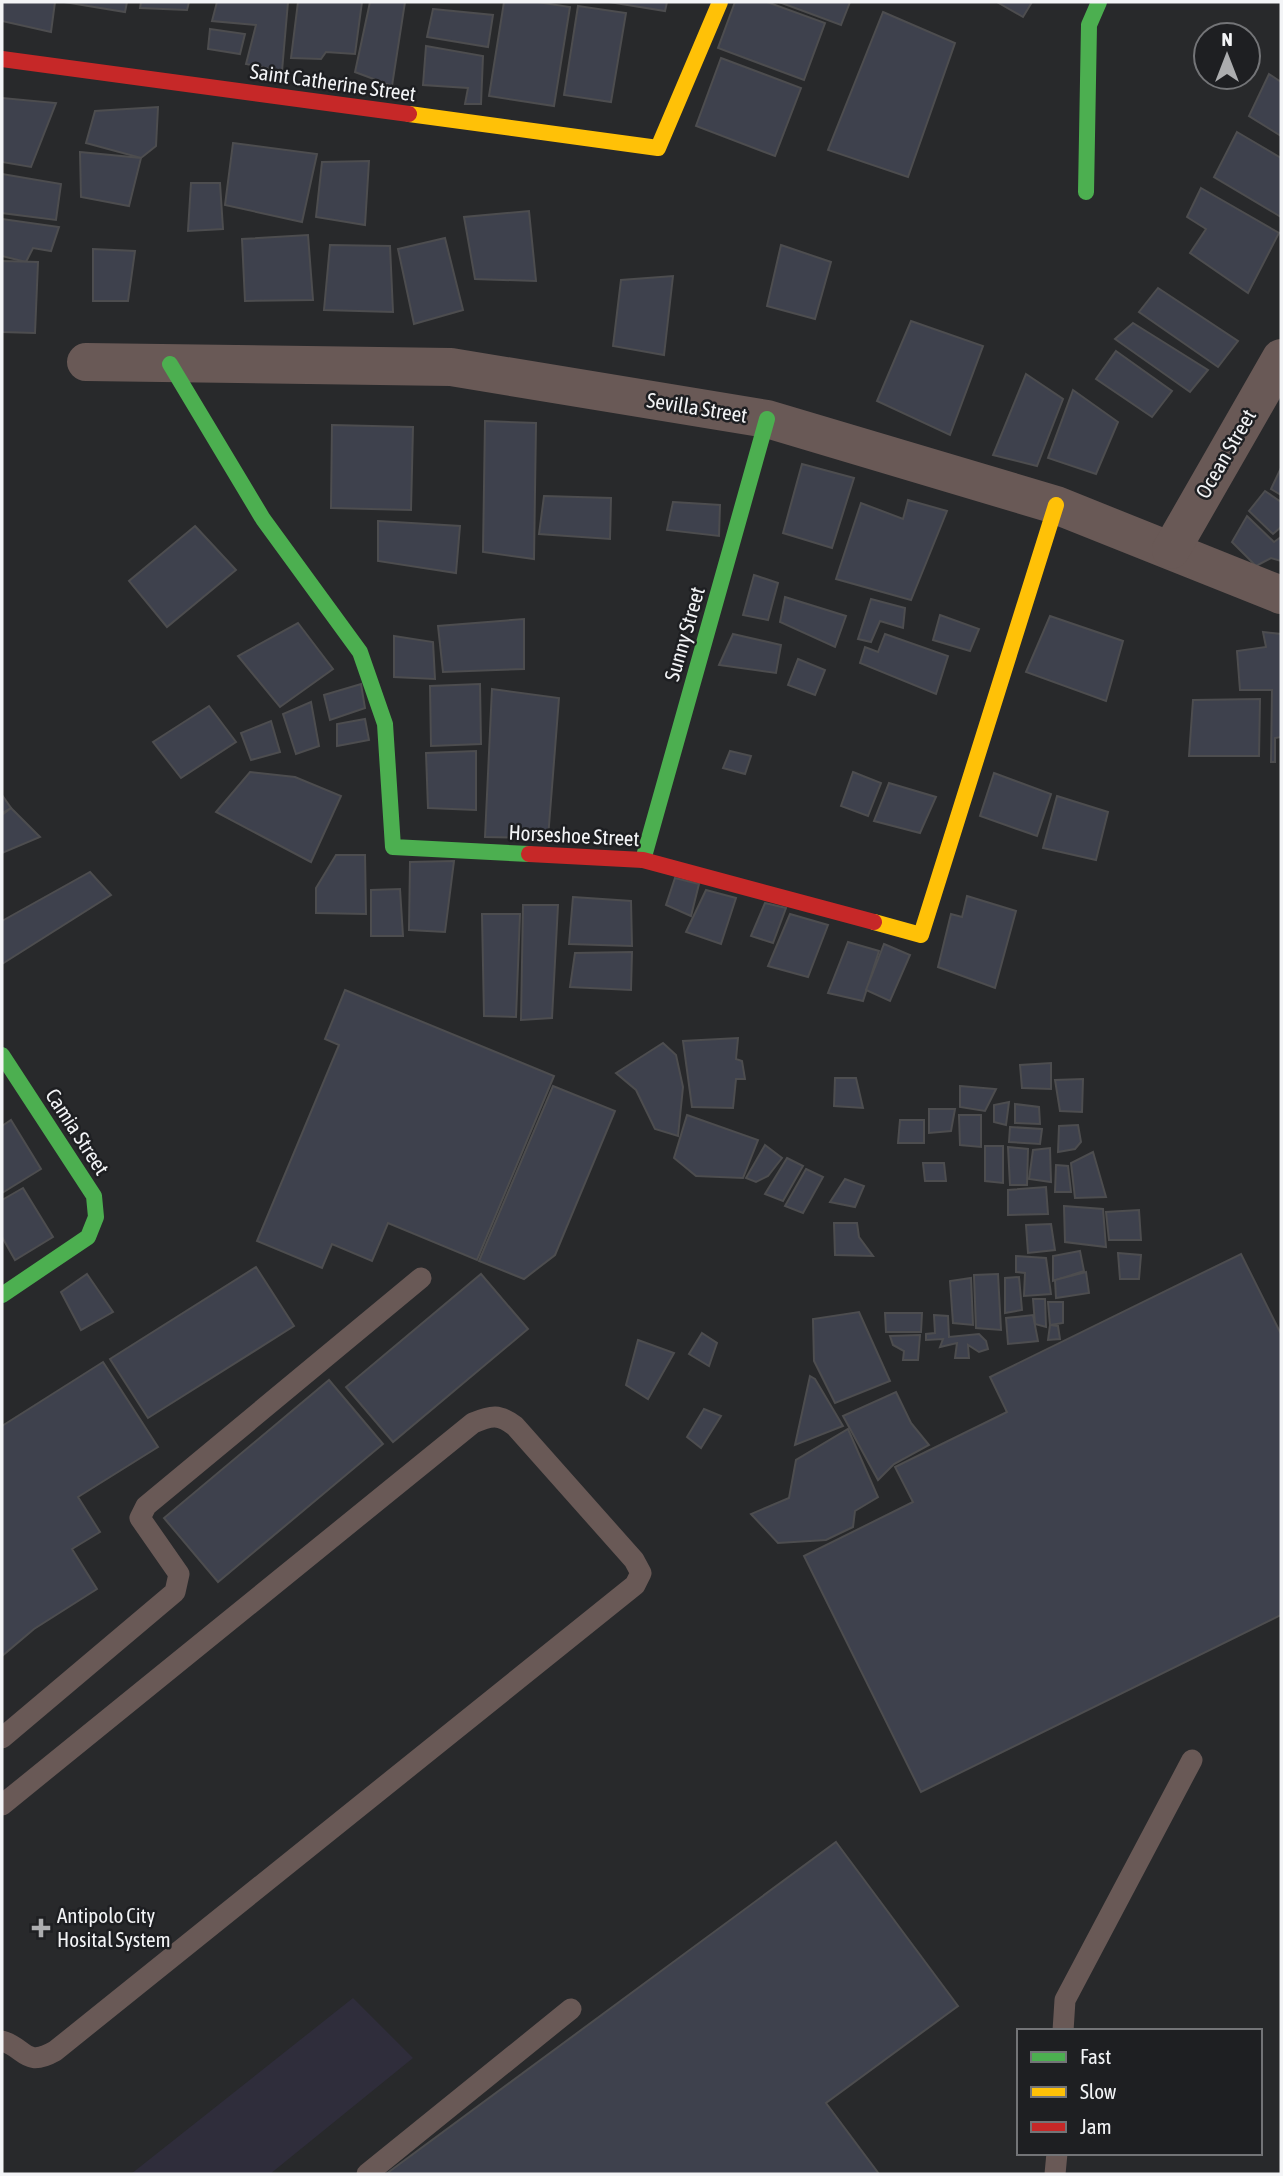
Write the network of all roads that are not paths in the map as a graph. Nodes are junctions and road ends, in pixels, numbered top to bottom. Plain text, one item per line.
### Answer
1 (720, 2) edge
2 (1100, 2) edge
3 (2, 59) edge
4 (1086, 192) dead end
5 (1281, 358) edge
6 (86, 362) dead end
7 (170, 364) junction
8 (767, 419) junction
9 (1056, 505) junction
10 (1171, 550) junction
11 (1281, 595) edge
12 (643, 860) junction
13 (2, 1055) edge
14 (421, 1278) dead end
15 (2, 1295) edge
16 (2, 1738) edge
17 (1192, 1760) dead end
18 (2, 1805) edge
19 (571, 2009) dead end
20 (1063, 2029) edge
21 (2, 2041) edge
22 (1057, 2155) edge
23 (367, 2174) edge
24 (1055, 2174) edge

1 - 3 street, Saint Catherine Street
2 - 4 street
5 - 10 street, Ocean Street
6 - 7 street, Sevilla Street
7 - 8 street, Sevilla Street
7 - 12 street, Horseshoe Street
8 - 9 street, Sevilla Street
8 - 12 street, Sunny Street
9 - 10 street, Sevilla Street
9 - 12 street, Horseshoe Street
10 - 11 street, Sevilla Street
13 - 15 street, Camia Street
14 - 16 lane
17 - 20 lane
18 - 21 lane
19 - 23 lane
22 - 24 lane

